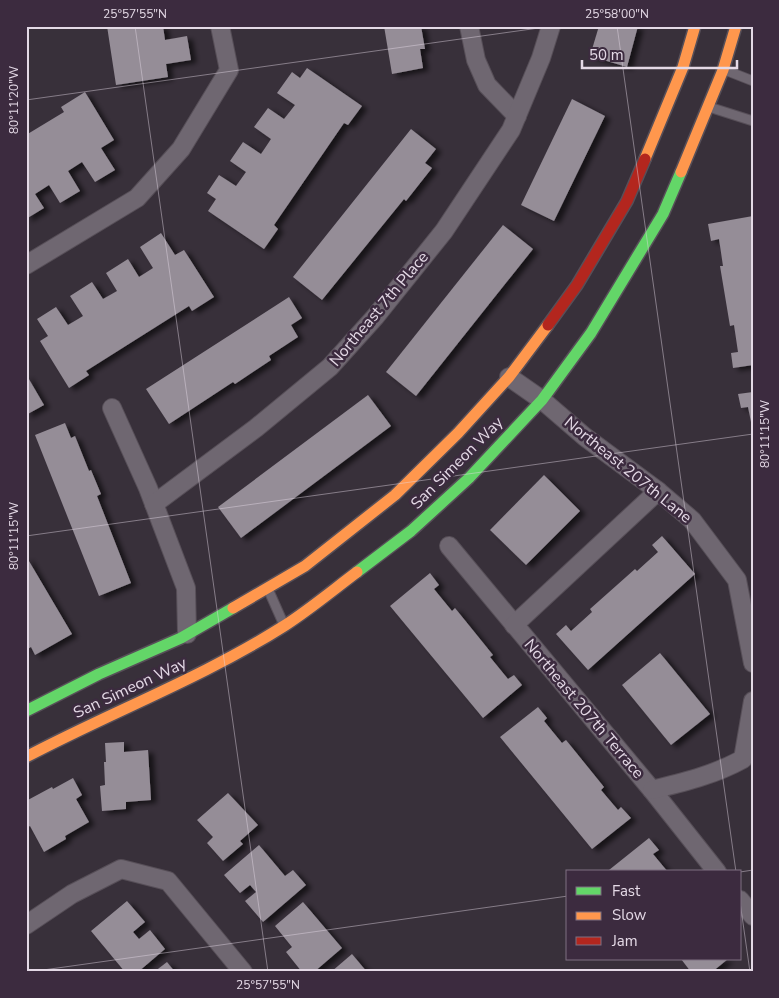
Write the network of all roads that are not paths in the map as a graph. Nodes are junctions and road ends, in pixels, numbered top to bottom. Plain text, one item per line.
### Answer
1 (220, 26) edge
2 (470, 26) edge
3 (551, 26) edge
4 (695, 26) edge
5 (736, 26) edge
6 (723, 70) junction
7 (753, 81) edge
8 (708, 107) junction
9 (517, 116) junction
10 (753, 121) edge
11 (26, 264) edge
12 (509, 377) junction
13 (542, 400) junction
14 (112, 408) dead end
15 (658, 491) junction
16 (154, 504) junction
17 (449, 546) dead end
18 (268, 589) junction
19 (514, 625) junction
20 (284, 626) junction
21 (187, 634) junction
22 (753, 664) edge
23 (753, 701) edge
24 (26, 711) edge
25 (26, 757) edge
26 (652, 790) junction
27 (715, 870) edge
28 (742, 902) edge
29 (753, 916) edge
30 (26, 925) edge
31 (242, 972) edge

1 - 11 street
2 - 9 street
3 - 9 street, Northeast 7th Place
4 - 12 street, San Simeon Way
5 - 6 street, San Simeon Way
6 - 7 lane
6 - 8 street, San Simeon Way
8 - 10 lane
8 - 13 street, San Simeon Way
9 - 16 street, Northeast 7th Place
12 - 13 street, Northeast 207th Lane
12 - 18 street, San Simeon Way
13 - 15 street, Northeast 207th Lane
13 - 20 street, San Simeon Way
14 - 16 street
15 - 19 street
15 - 22 street, Northeast 207th Lane
16 - 21 street
17 - 19 street, Northeast 207th Terrace
18 - 20 lane
18 - 21 street, San Simeon Way
19 - 26 street, Northeast 207th Terrace
20 - 25 street, San Simeon Way
21 - 24 street, San Simeon Way
23 - 26 street
26 - 27 street, Northeast 207th Terrace
28 - 29 street
30 - 31 street

